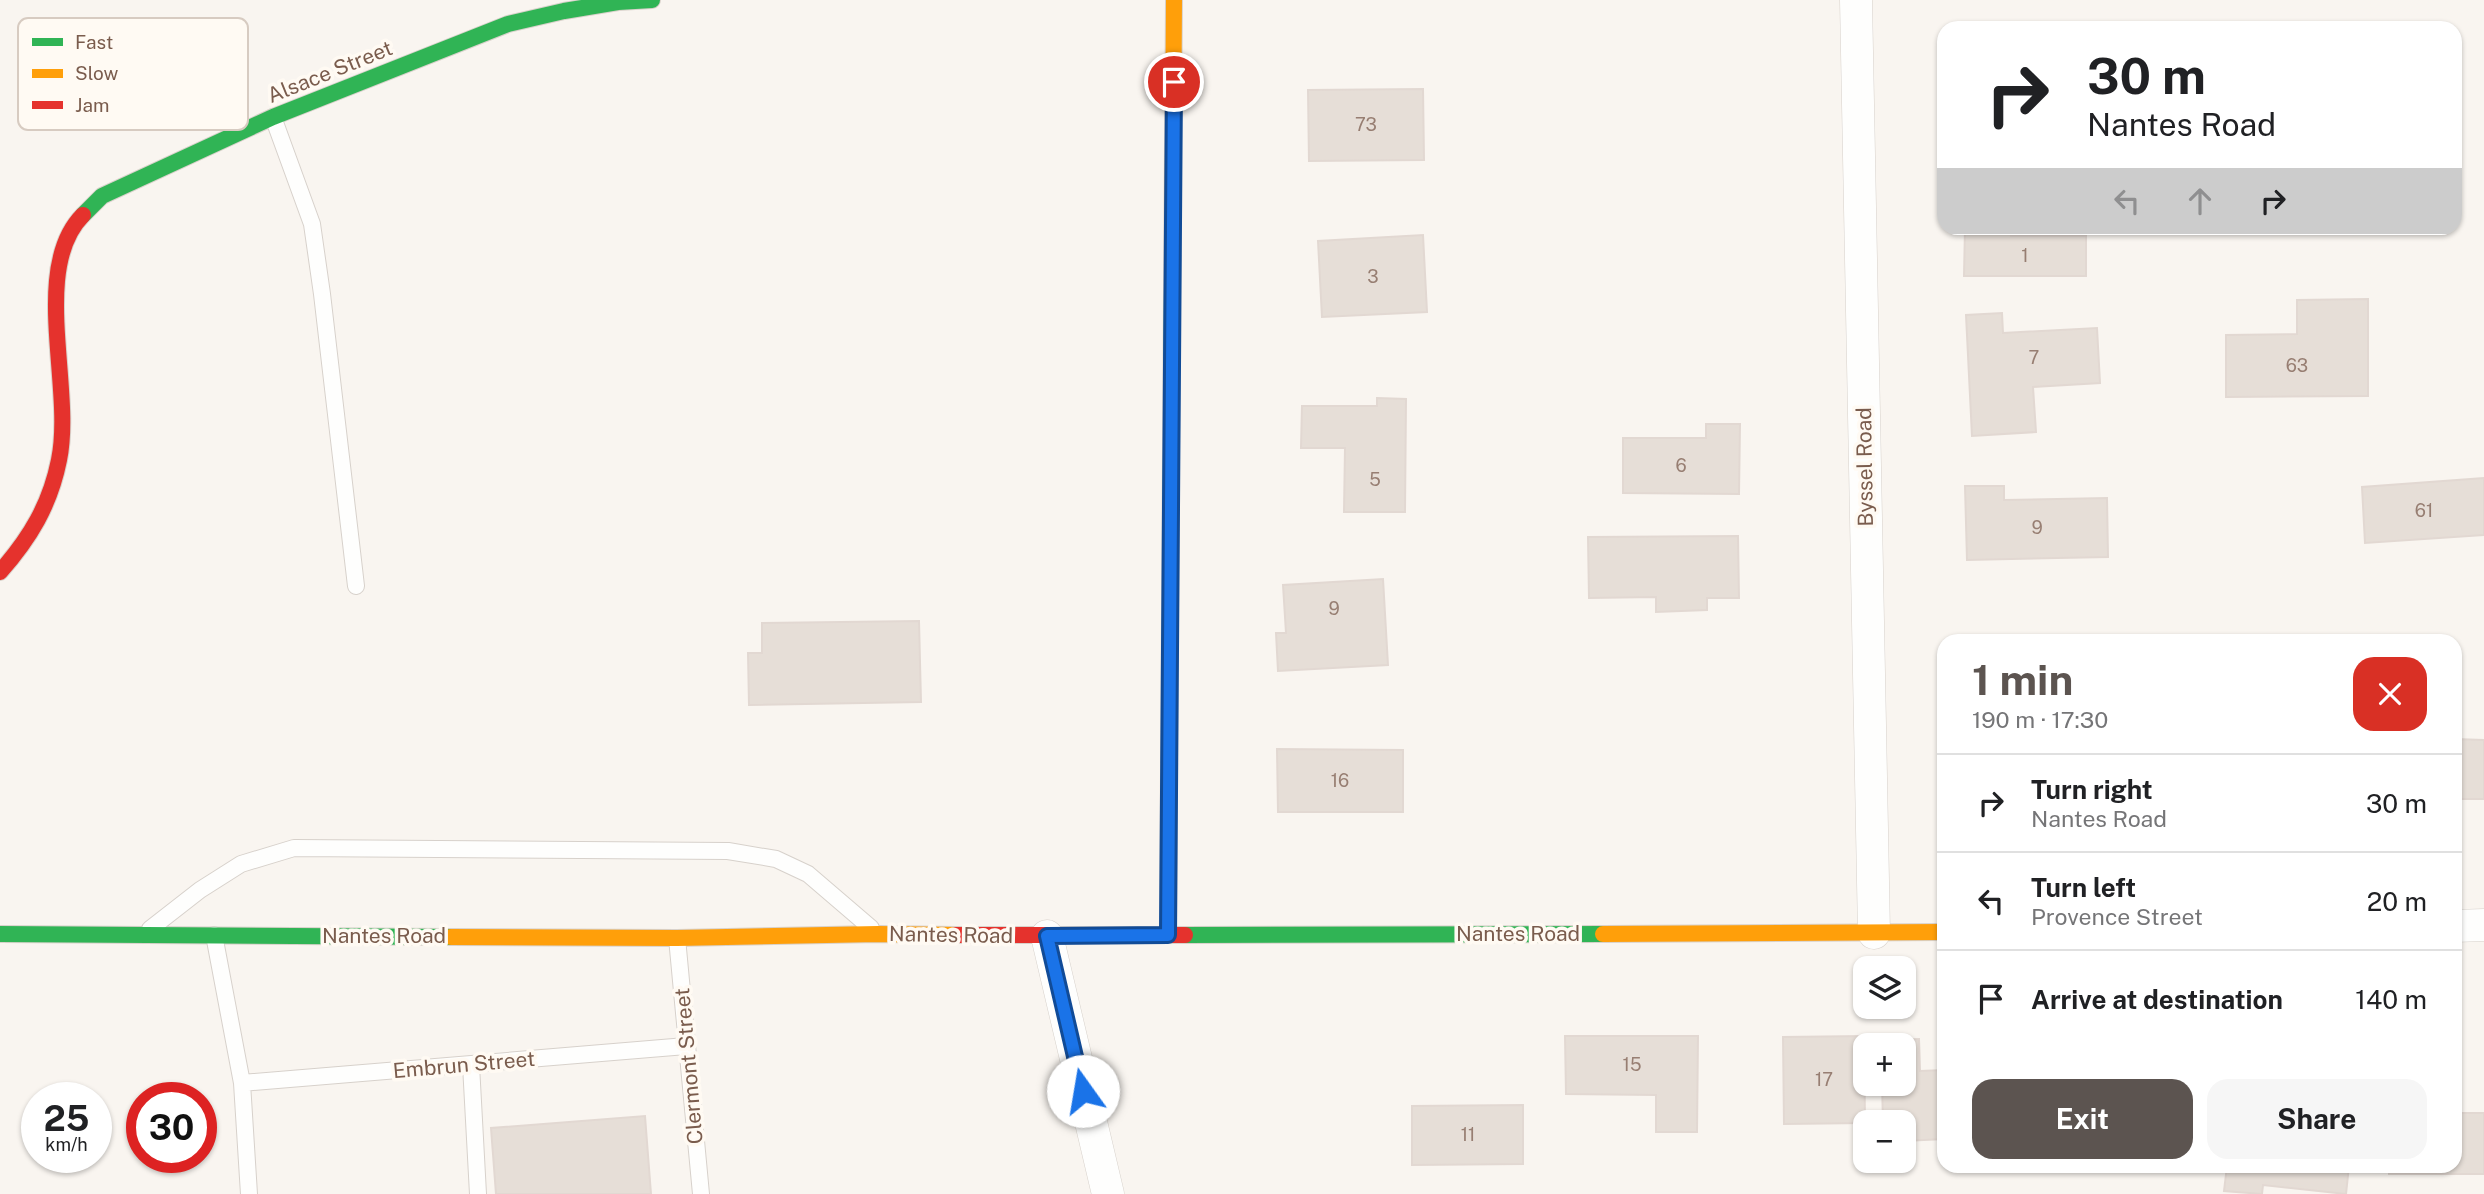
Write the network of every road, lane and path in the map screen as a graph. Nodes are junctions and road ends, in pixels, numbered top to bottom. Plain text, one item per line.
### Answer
1 (652, 0) edge
2 (1174, 0) edge
3 (1856, 0) edge
4 (273, 117) junction
5 (248, 129) edge
6 (245, 130) edge
7 (0, 572) edge
8 (356, 586) dead end
9 (2484, 925) edge
10 (2462, 926) edge
11 (1937, 932) edge
12 (1874, 933) junction
13 (0, 934) edge
14 (878, 934) junction
15 (142, 935) junction
16 (214, 935) junction
17 (1168, 935) junction
18 (1047, 936) junction
19 (677, 938) junction
20 (686, 1046) junction
21 (471, 1065) junction
22 (242, 1083) junction
23 (249, 1194) edge
24 (478, 1194) edge
25 (701, 1194) edge
26 (1108, 1194) edge

1 - 4 street, Alsace Street
2 - 17 street
3 - 12 street, Byssel Road
4 - 5 street, Alsace Street
4 - 8 lane
6 - 7 street, Alsace Street
9 - 10 street
11 - 12 street, Nantes Road
12 - 17 street, Nantes Road
13 - 15 street, Nantes Road
14 - 15 lane
14 - 18 street, Nantes Road
14 - 19 street, Nantes Road
15 - 16 street, Nantes Road
16 - 19 street, Nantes Road
16 - 22 lane
17 - 18 street, Nantes Road
18 - 26 street
19 - 20 lane, Clermont Street
20 - 21 lane, Embrun Street
20 - 25 lane, Clermont Street
21 - 22 lane, Embrun Street
21 - 24 lane
22 - 23 lane

